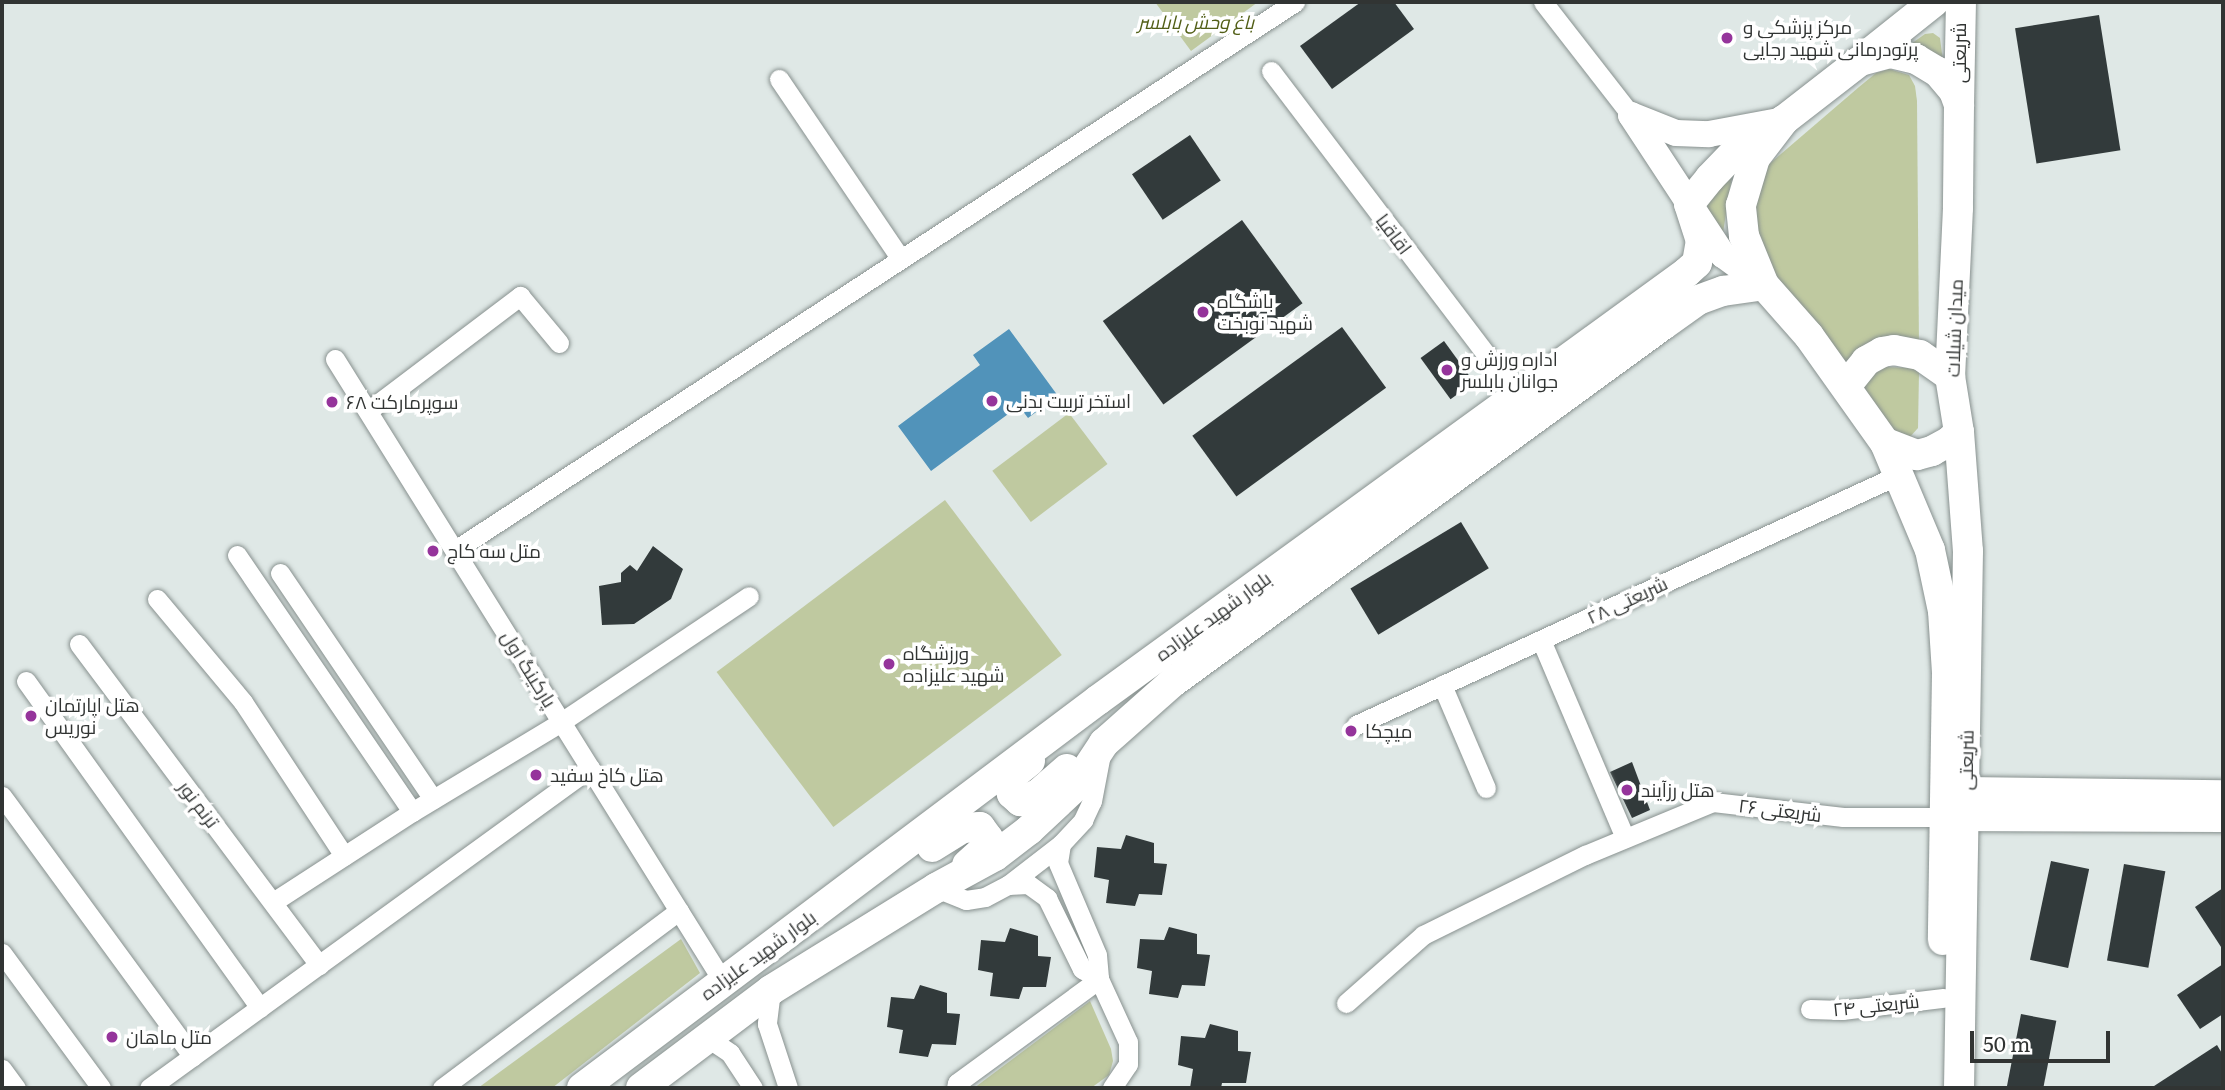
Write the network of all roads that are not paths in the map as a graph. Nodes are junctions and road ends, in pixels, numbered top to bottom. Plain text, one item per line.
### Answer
1 (1296, 2) edge
2 (1542, 2) edge
3 (1934, 2) edge
4 (1961, 2) edge
5 (1860, 61) junction
6 (1271, 71) dead end
7 (779, 79) dead end
8 (1959, 105) junction
9 (1631, 115) junction
10 (1784, 120) junction
11 (1689, 204) junction
12 (901, 259) junction
13 (1764, 285) junction
14 (559, 343) dead end
15 (335, 359) dead end
16 (1950, 376) junction
17 (1846, 386) junction
18 (1518, 397) junction
19 (368, 411) junction
20 (1959, 432) junction
21 (1885, 443) junction
22 (1898, 475) junction
23 (454, 550) junction
24 (237, 555) dead end
25 (280, 573) dead end
26 (749, 596) dead end
27 (157, 599) dead end
28 (1541, 639) junction
29 (79, 643) dead end
30 (26, 681) dead end
31 (1442, 685) junction
32 (1098, 700) junction
33 (561, 722) junction
34 (1356, 725) dead end
35 (1104, 743) junction
36 (590, 768) junction
37 (1486, 788) dead end
38 (2223, 795) edge
39 (2, 796) edge
40 (433, 799) junction
41 (1958, 808) junction
42 (412, 812) junction
43 (2223, 817) edge
44 (1625, 838) junction
45 (1061, 844) junction
46 (344, 856) junction
47 (864, 878) junction
48 (1008, 886) junction
49 (936, 888) junction
50 (273, 902) junction
51 (679, 911) junction
52 (2, 953) edge
53 (319, 965) junction
54 (1099, 979) junction
55 (722, 980) junction
56 (772, 990) junction
57 (1943, 998) junction
58 (1346, 1003) dead end
59 (260, 1008) junction
60 (1810, 1009) dead end
61 (708, 1038) junction
62 (193, 1056) junction
63 (2, 1069) edge
64 (16, 1088) edge
65 (101, 1088) edge
66 (149, 1088) edge
67 (442, 1088) edge
68 (582, 1088) edge
69 (641, 1088) edge
70 (753, 1088) edge
71 (788, 1088) edge
72 (956, 1088) edge
73 (1112, 1088) edge
74 (1943, 1088) edge
75 (1959, 1088) edge

1 - 12 street
2 - 9 street
3 - 5 main road, شریعتی
4 - 8 main road, شریعتی
5 - 8 main road
5 - 10 main road
6 - 18 street, اقاقیا
7 - 12 street
8 - 16 main road, میدان شیلات
9 - 10 main road
9 - 11 main road
10 - 11 main road
10 - 13 main road
11 - 13 main road
11 - 18 main road, بلوار شهید علیزاده
12 - 23 street
13 - 17 main road
13 - 35 main road, بلوار شهید علیزاده
14 - 19 street
15 - 19 street, پارکینگ اول
16 - 17 main road
16 - 20 main road, میدان شیلات
17 - 21 main road
18 - 32 main road, بلوار شهید علیزاده
19 - 23 street, پارکینگ اول
20 - 21 main road
20 - 41 main road, شریعتی
21 - 22 main road, شریعتی
22 - 28 street, شریعتی ۲۸
22 - 41 main road, شریعتی
23 - 33 street, پارکینگ اول
24 - 42 street
25 - 40 street
26 - 33 street
27 - 46 street
28 - 31 street, شریعتی ۲۸
28 - 44 street
29 - 50 street, ترنم نور
30 - 59 street
31 - 34 street, شریعتی ۲۸
31 - 37 street
32 - 35 main road
32 - 47 main road, بلوار شهید علیزاده
33 - 36 street, پارکینگ اول
33 - 40 street
35 - 45 street
35 - 49 main road, بلوار شهید علیزاده
36 - 51 street, پارکینگ اول
36 - 53 street
38 - 41 main road
39 - 62 street
40 - 42 street
41 - 43 main road
41 - 44 street, شریعتی ۲۶
41 - 57 main road, شریعتی
41 - 75 main road, شریعتی
42 - 46 street
44 - 58 street, شریعتی ۲۶
45 - 48 street
45 - 54 street
46 - 50 street
47 - 49 main road
47 - 55 main road, بلوار شهید علیزاده
48 - 49 street
48 - 54 street
49 - 56 main road, بلوار شهید علیزاده
50 - 53 street, ترنم نور
51 - 55 street, پارکینگ اول
51 - 67 street
52 - 65 street
53 - 59 street
54 - 72 street
54 - 73 street
55 - 68 main road, بلوار شهید علیزاده
56 - 61 main road, بلوار شهید علیزاده
56 - 71 street
57 - 60 street, شریعتی ۲۴
57 - 74 main road, شریعتی
59 - 62 street
61 - 69 main road, بلوار شهید علیزاده
61 - 70 street
62 - 66 street
63 - 64 street

